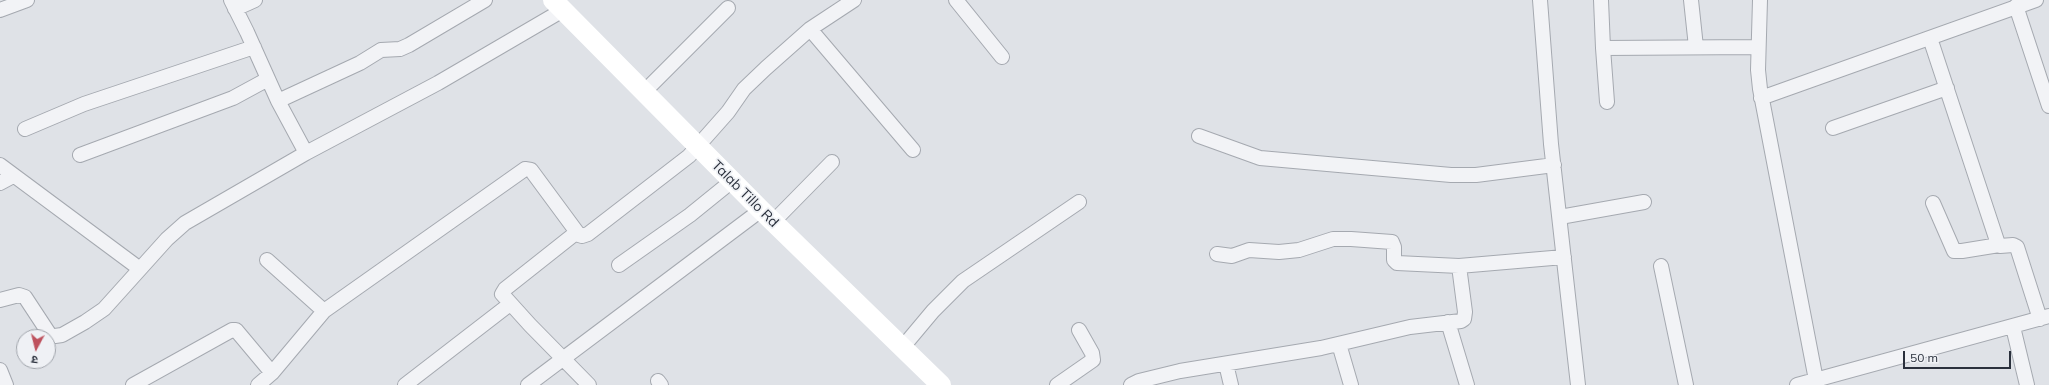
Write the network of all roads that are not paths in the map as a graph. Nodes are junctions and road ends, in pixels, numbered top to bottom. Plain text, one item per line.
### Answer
1 (27, 0) edge
2 (255, 0) edge
3 (485, 0) edge
4 (854, 0) edge
5 (956, 0) edge
6 (1540, 0) edge
7 (1601, 0) edge
8 (1691, 0) edge
9 (1760, 0) edge
10 (2036, 0) edge
11 (233, 5) edge
12 (558, 5) edge
13 (835, 5) edge
14 (2016, 6) junction
15 (728, 8) dead end
16 (0, 10) edge
17 (810, 29) junction
18 (1930, 38) junction
19 (254, 47) junction
20 (1696, 47) junction
21 (1603, 48) junction
22 (1758, 48) junction
23 (1002, 56) dead end
24 (268, 79) junction
25 (1947, 88) junction
26 (644, 92) junction
27 (1761, 98) junction
28 (278, 101) junction
29 (1607, 102) dead end
30 (2049, 106) edge
31 (1833, 128) dead end
32 (25, 129) dead end
33 (1199, 136) dead end
34 (698, 147) junction
35 (913, 150) dead end
36 (306, 154) junction
37 (80, 155) dead end
38 (832, 162) dead end
39 (0, 165) edge
40 (1554, 165) junction
41 (13, 176) junction
42 (732, 181) junction
43 (0, 183) edge
44 (1079, 202) dead end
45 (1644, 202) dead end
46 (1933, 203) dead end
47 (767, 216) junction
48 (1560, 217) junction
49 (577, 232) junction
50 (1999, 245) junction
51 (1217, 254) dead end
52 (1564, 257) junction
53 (268, 260) dead end
54 (619, 265) dead end
55 (1459, 266) junction
56 (1661, 266) dead end
57 (140, 269) junction
58 (0, 300) edge
59 (510, 304) junction
60 (324, 311) junction
61 (2044, 317) edge
62 (1448, 322) junction
63 (2013, 327) junction
64 (1079, 330) dead end
65 (1339, 344) junction
66 (902, 348) junction
67 (563, 358) junction
68 (1226, 364) junction
69 (0, 370) edge
70 (272, 373) junction
71 (1816, 380) junction
72 (1836, 380) edge
73 (6, 385) edge
74 (133, 385) edge
75 (258, 385) edge
76 (405, 385) edge
77 (528, 385) edge
78 (589, 385) edge
79 (941, 385) edge
80 (1057, 385) edge
81 (1131, 385) edge
82 (1231, 385) edge
83 (1351, 385) edge
84 (1467, 385) edge
85 (1578, 385) edge
86 (1686, 385) edge
87 (1796, 385) edge
88 (2027, 385) edge

1 - 16 street
2 - 11 street
3 - 28 street
4 - 13 street
5 - 23 street
6 - 40 street
7 - 21 street
8 - 20 street
9 - 22 street
10 - 14 street
11 - 19 street
12 - 26 main road, Talab Tillo Rd
12 - 36 street
13 - 17 street
14 - 18 street
14 - 30 street
15 - 26 street
17 - 34 street
17 - 35 street
18 - 25 street
18 - 27 street
19 - 24 street
19 - 32 street
20 - 21 street
20 - 22 street
21 - 29 street
22 - 27 street
24 - 28 street
24 - 37 street
25 - 31 street
25 - 50 street
26 - 34 main road, Talab Tillo Rd
27 - 71 street
28 - 36 street
33 - 40 street
34 - 42 main road, Talab Tillo Rd
34 - 49 street
36 - 57 street
38 - 47 street
39 - 41 street
40 - 48 street
41 - 43 street
41 - 57 street
42 - 47 main road, Talab Tillo Rd
42 - 54 street
44 - 66 street
45 - 48 street
46 - 50 street
47 - 66 main road, Talab Tillo Rd
47 - 67 street
48 - 52 street
49 - 59 street
49 - 60 street
50 - 61 street
51 - 55 street
52 - 55 street
52 - 85 street
53 - 60 street
55 - 62 street
56 - 86 street
57 - 58 street
59 - 67 street
59 - 76 street
60 - 70 street
61 - 63 street
62 - 65 street
62 - 84 street
63 - 72 street
63 - 88 street
64 - 80 street
65 - 68 street
65 - 83 street
66 - 79 main road, Talab Tillo Rd
67 - 77 street
67 - 78 street
68 - 81 street
68 - 82 street
69 - 73 street
70 - 74 street
70 - 75 street
71 - 72 street
71 - 87 street

